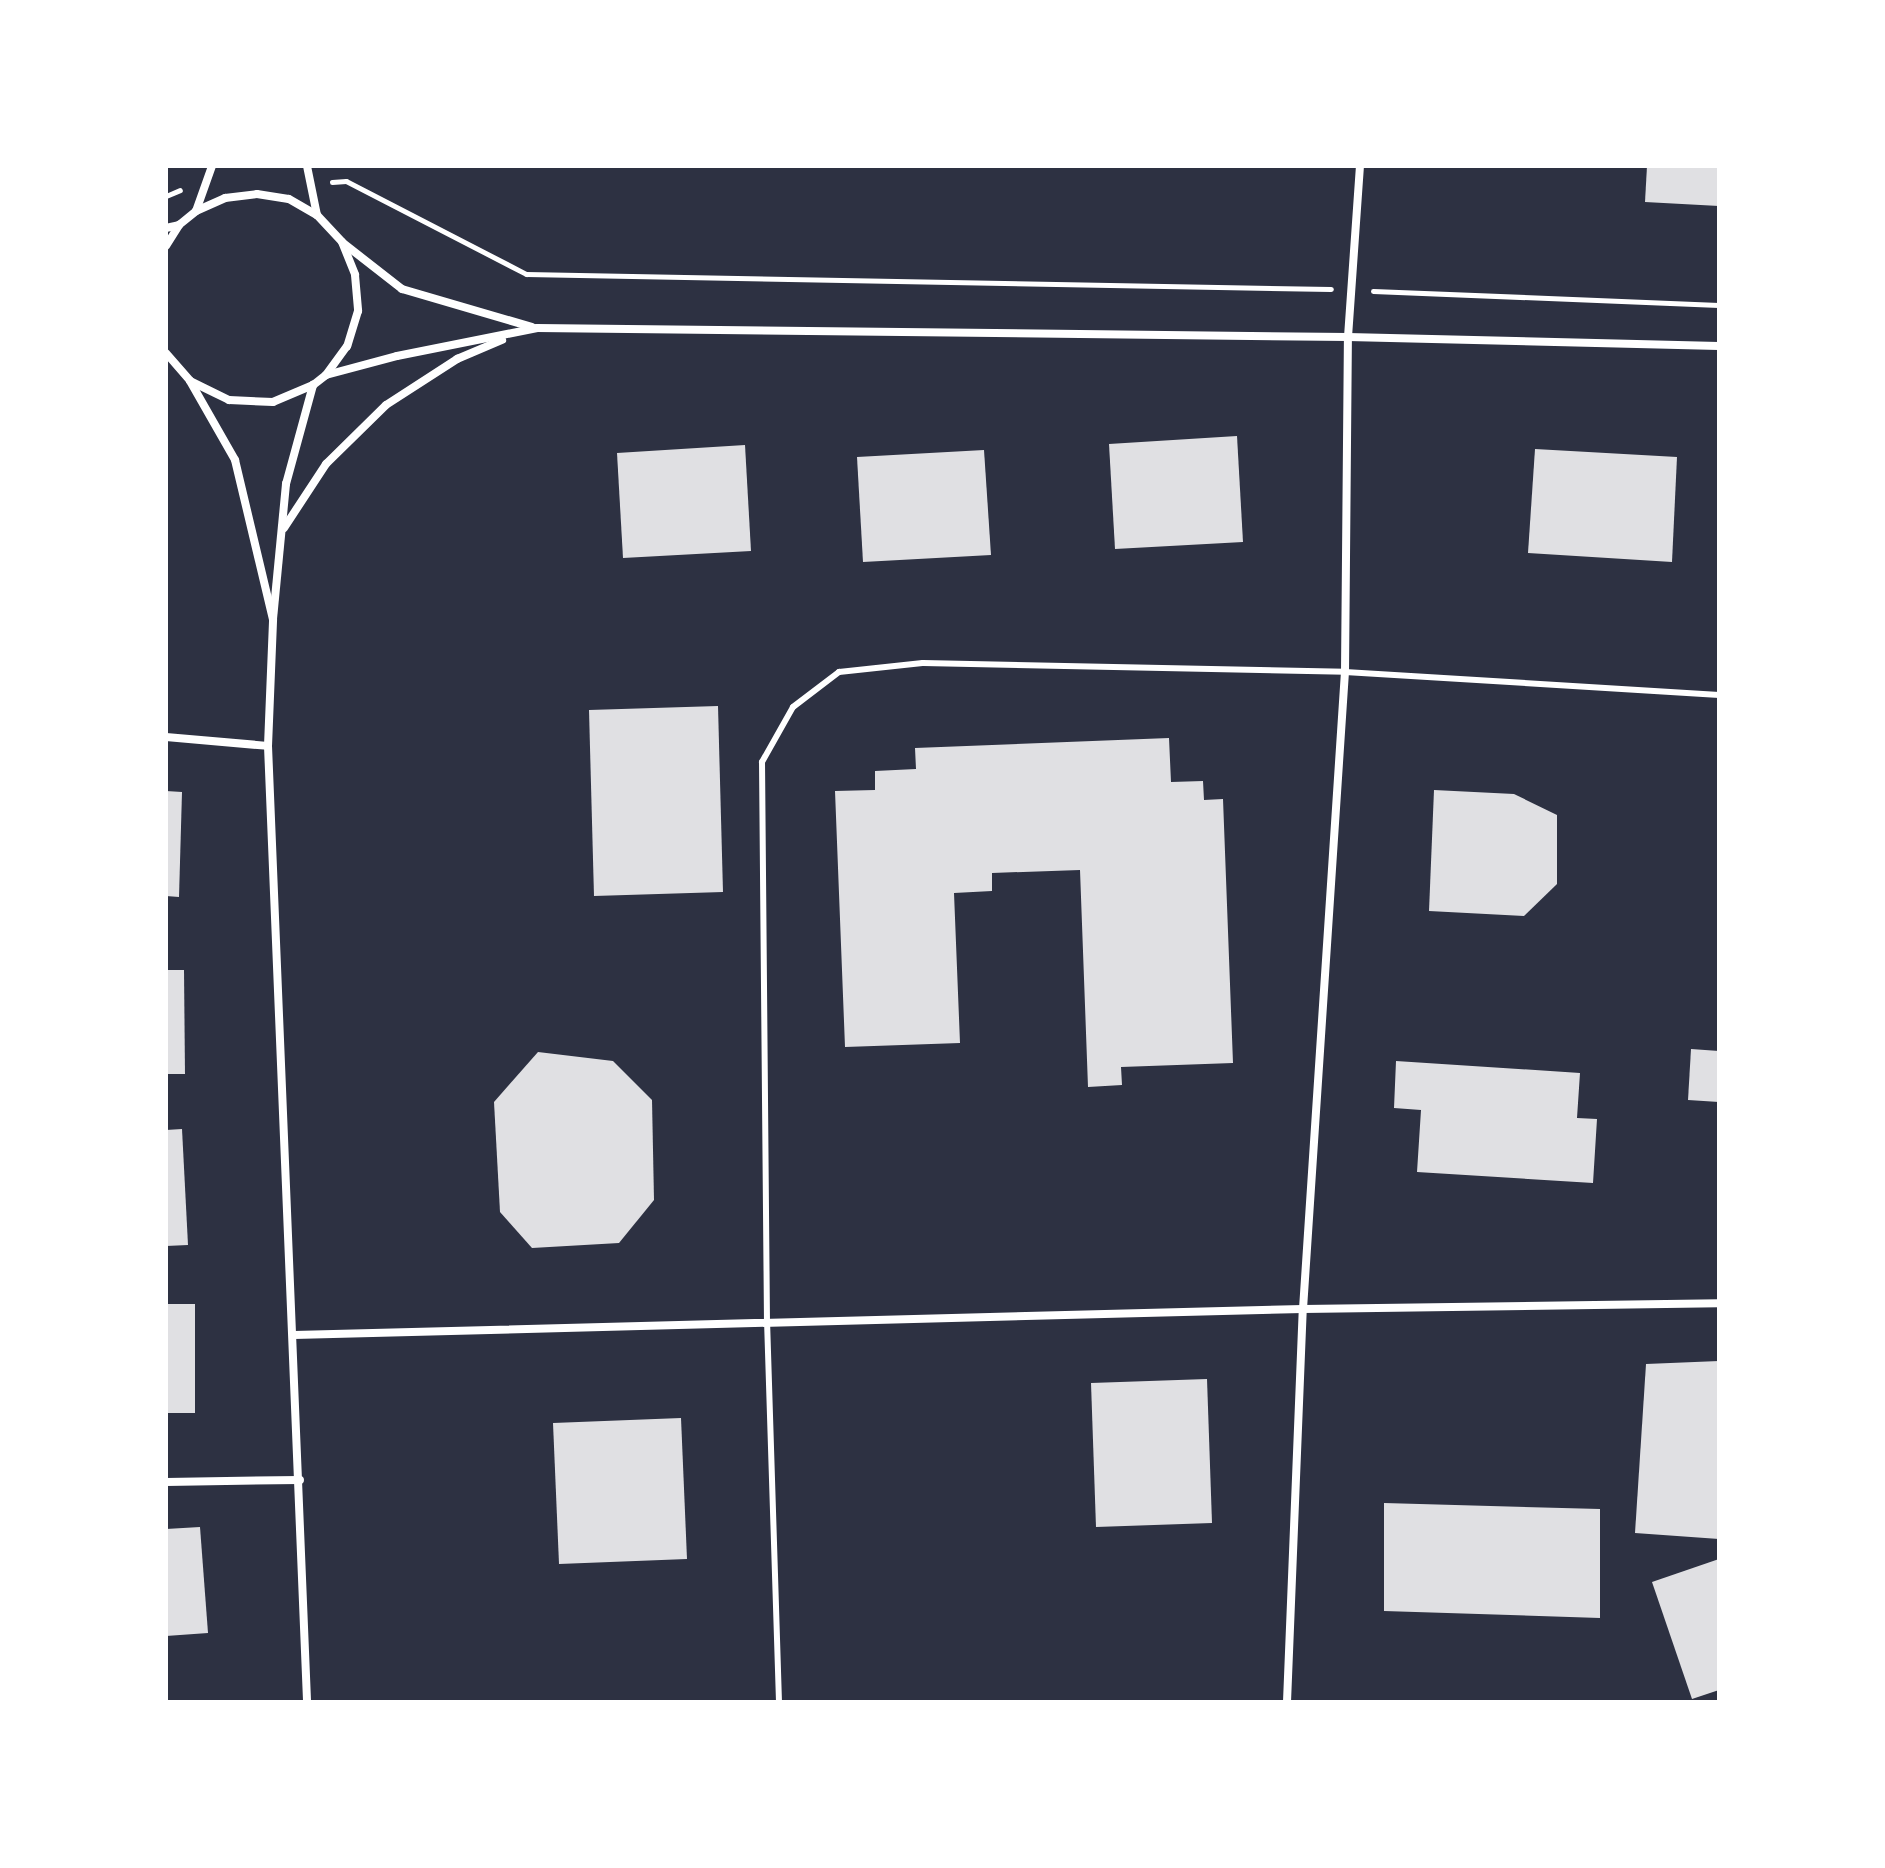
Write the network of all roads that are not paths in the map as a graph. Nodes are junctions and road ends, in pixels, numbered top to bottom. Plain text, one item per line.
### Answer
1 (212, 166) edge
2 (307, 166) edge
3 (1360, 166) edge
4 (196, 211) junction
5 (317, 215) junction
6 (179, 225) junction
7 (166, 228) edge
8 (342, 242) junction
9 (166, 246) edge
10 (537, 328) junction
11 (1348, 337) junction
12 (1719, 346) edge
13 (166, 353) edge
14 (326, 375) junction
15 (190, 381) junction
16 (313, 385) junction
17 (281, 532) junction
18 (273, 619) junction
19 (1345, 672) junction
20 (1719, 695) edge
21 (166, 737) edge
22 (268, 746) junction
23 (1719, 1303) edge
24 (1303, 1309) junction
25 (767, 1323) junction
26 (294, 1335) junction
27 (300, 1480) junction
28 (166, 1482) edge
29 (307, 1702) edge
30 (779, 1702) edge
31 (1287, 1702) edge

1 - 4 street
2 - 5 street
3 - 11 street
4 - 5 street
4 - 6 street
5 - 8 street
6 - 7 street
6 - 9 street
8 - 10 street
8 - 14 street
10 - 11 street
10 - 14 street
10 - 17 street
11 - 12 street
11 - 19 street
13 - 15 street
14 - 16 street
15 - 16 street
15 - 18 street
16 - 17 street
17 - 18 street
18 - 22 street
19 - 20 lane
19 - 24 street
19 - 25 lane
21 - 22 street
22 - 26 street
23 - 24 street
24 - 25 street
24 - 31 street
25 - 26 street
25 - 30 lane
26 - 27 street
27 - 28 street
27 - 29 street

